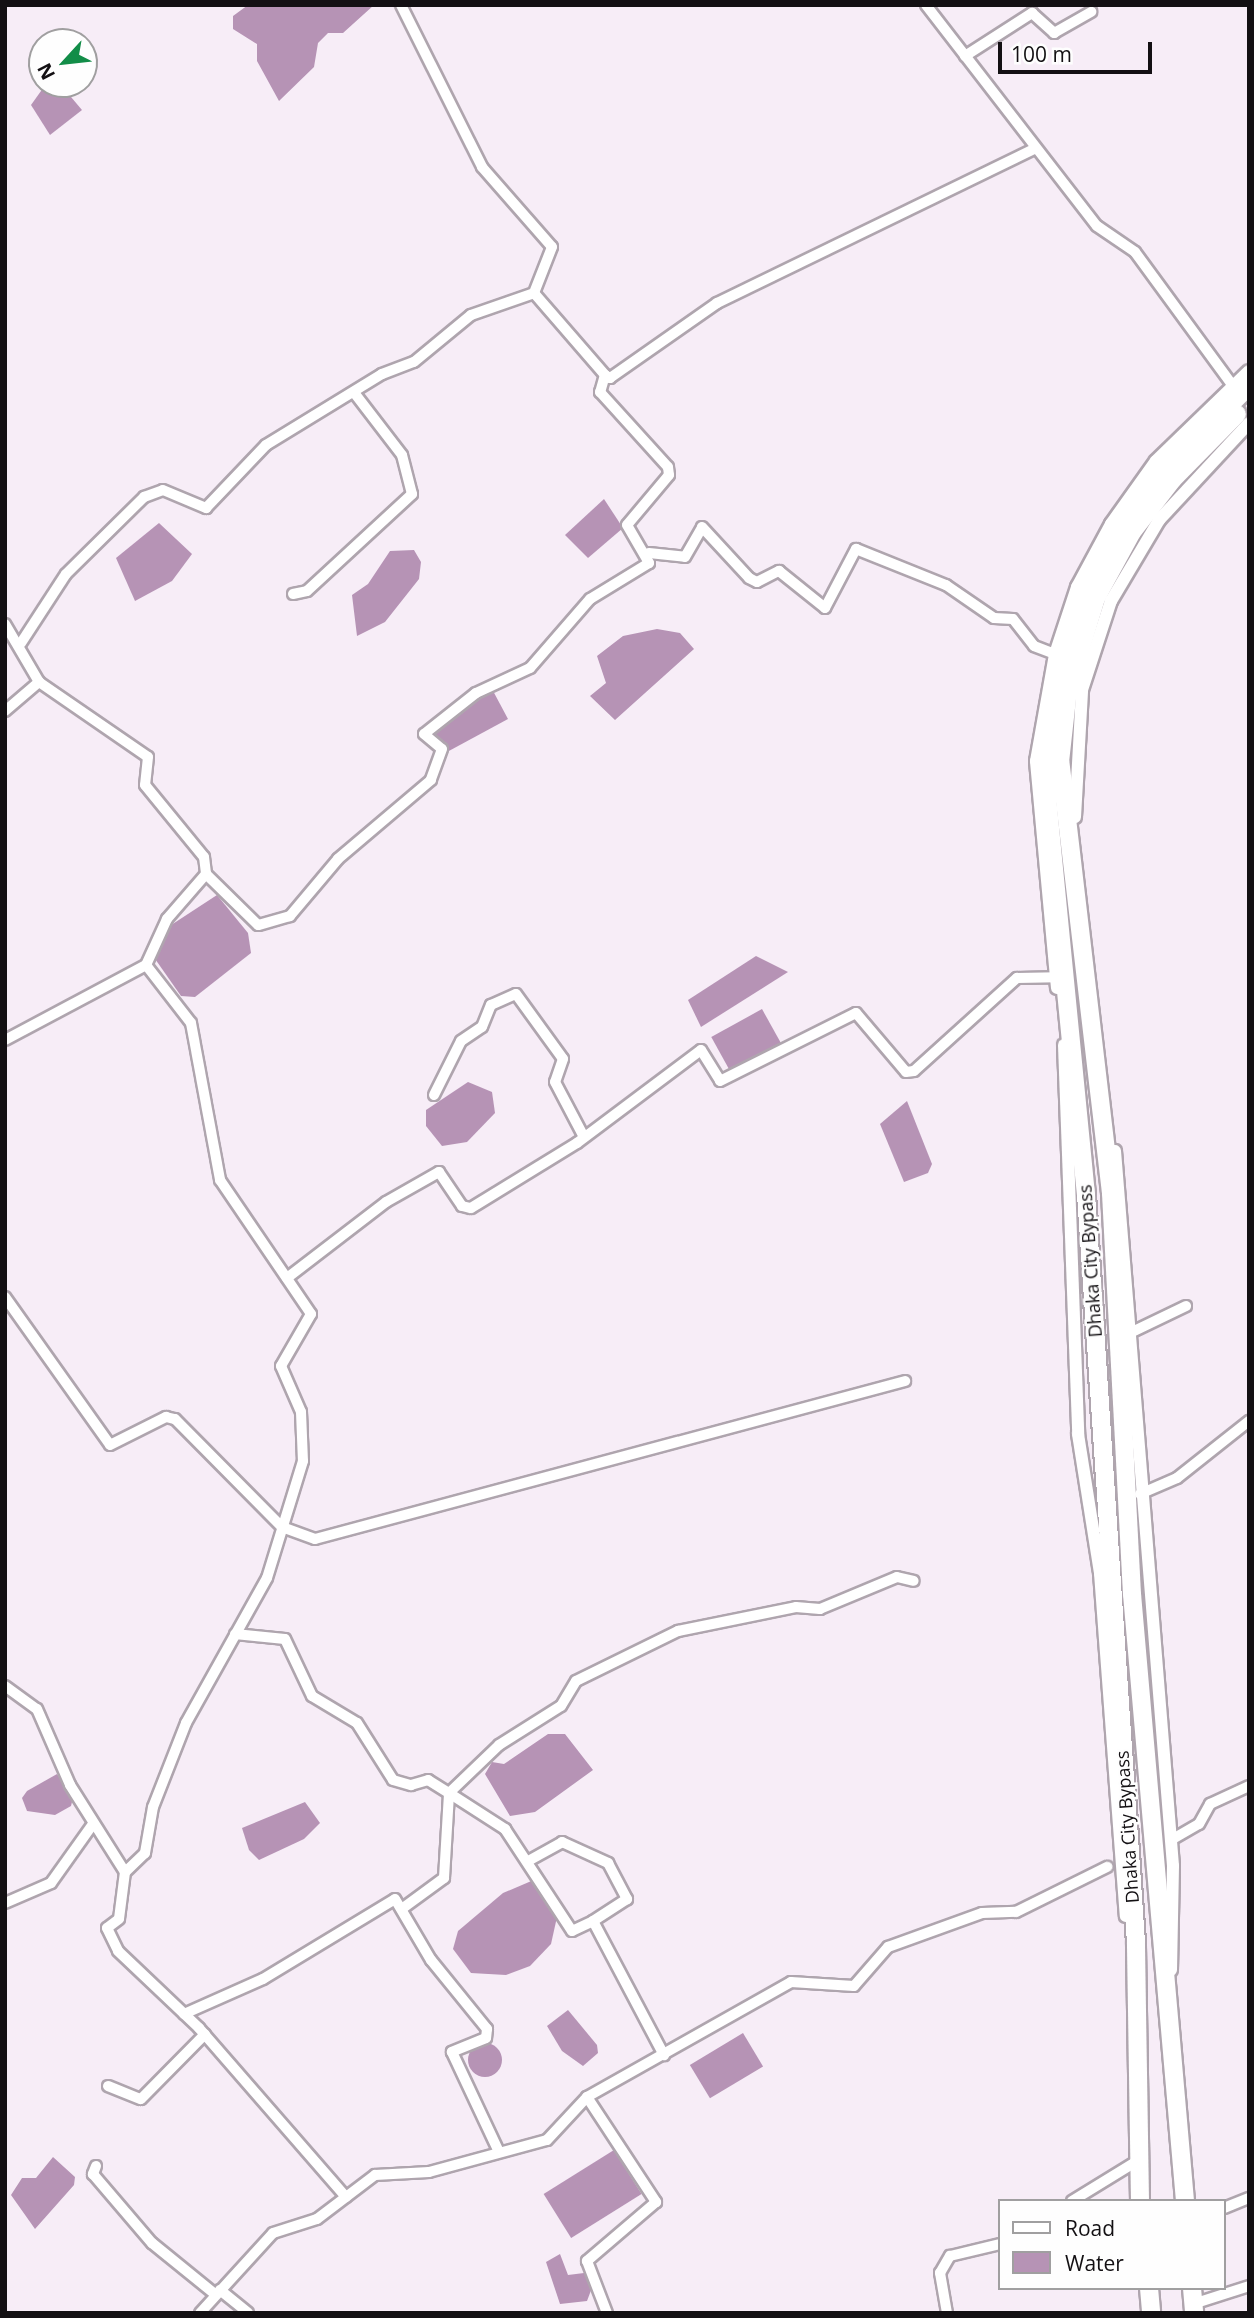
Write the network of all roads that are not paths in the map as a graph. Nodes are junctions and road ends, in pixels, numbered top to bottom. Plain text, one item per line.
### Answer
1 (401, 5) edge
2 (926, 5) edge
3 (1091, 12) dead end
4 (965, 56) junction
5 (1034, 149) junction
6 (534, 293) junction
7 (1249, 371) edge
8 (605, 375) junction
9 (1241, 386) edge
10 (356, 395) junction
11 (1249, 402) edge
12 (1249, 423) edge
13 (649, 553) junction
14 (293, 594) dead end
15 (5, 624) edge
16 (21, 643) junction
17 (1055, 654) junction
18 (39, 682) junction
19 (5, 711) edge
20 (206, 874) junction
21 (146, 965) junction
22 (1056, 977) junction
23 (5, 1040) edge
24 (434, 1096) dead end
25 (583, 1137) junction
26 (287, 1278) junction
27 (5, 1297) edge
28 (1186, 1306) dead end
29 (1132, 1332) junction
30 (905, 1381) dead end
31 (1249, 1421) edge
32 (1140, 1494) junction
33 (282, 1527) junction
34 (914, 1581) dead end
35 (235, 1634) junction
36 (5, 1686) edge
37 (1249, 1786) edge
38 (449, 1793) junction
39 (93, 1824) junction
40 (1171, 1840) junction
41 (530, 1860) junction
42 (1107, 1867) dead end
43 (125, 1872) junction
44 (5, 1903) edge
45 (404, 1908) junction
46 (593, 1921) junction
47 (1133, 1972) junction
48 (1170, 1986) junction
49 (184, 2014) junction
50 (205, 2034) junction
51 (664, 2055) junction
52 (108, 2086) dead end
53 (587, 2097) junction
54 (499, 2152) junction
55 (1137, 2161) junction
56 (96, 2166) dead end
57 (346, 2197) junction
58 (1249, 2198) edge
59 (1075, 2199) edge
60 (1140, 2199) edge
61 (1185, 2199) edge
62 (1226, 2207) edge
63 (998, 2244) edge
64 (1249, 2286) edge
65 (1149, 2290) edge
66 (218, 2292) junction
67 (1193, 2302) edge
68 (200, 2313) edge
69 (248, 2313) edge
70 (607, 2313) edge
71 (947, 2313) edge
72 (1151, 2313) edge

1 - 6 street
2 - 4 street
3 - 4 street
4 - 5 street
5 - 8 street
5 - 9 street
6 - 8 street
6 - 10 street
7 - 9 main road
8 - 13 street
9 - 17 main road
9 - 47 highway, Dhaka City Bypass
10 - 14 street
10 - 16 street
11 - 48 highway, Dhaka City Bypass
12 - 29 main road
13 - 17 street
13 - 20 street
15 - 16 street
16 - 18 street
17 - 22 main road
18 - 19 street
18 - 20 street
20 - 21 street
21 - 23 street
21 - 26 street
22 - 25 street
22 - 47 main road
24 - 25 street
25 - 26 street
26 - 33 street
27 - 33 street
28 - 29 street
29 - 32 main road
30 - 33 street
31 - 32 street
32 - 40 main road
33 - 35 street
34 - 38 street
35 - 38 street
35 - 43 street
36 - 39 street
37 - 40 street
38 - 41 street
38 - 45 street
39 - 43 street
39 - 44 street
40 - 48 main road
41 - 46 street
41 - 46 street
42 - 51 street
43 - 49 street
45 - 49 street
45 - 54 street
46 - 51 street
47 - 55 highway, Dhaka City Bypass
48 - 61 highway, Dhaka City Bypass
49 - 50 street
50 - 52 street
50 - 57 street
51 - 53 street
53 - 54 street
53 - 70 street
54 - 57 street
55 - 59 street
55 - 60 highway, Dhaka City Bypass
56 - 66 street
57 - 66 street
58 - 62 street
63 - 71 street
64 - 67 street
65 - 72 highway
66 - 68 street
66 - 69 street

